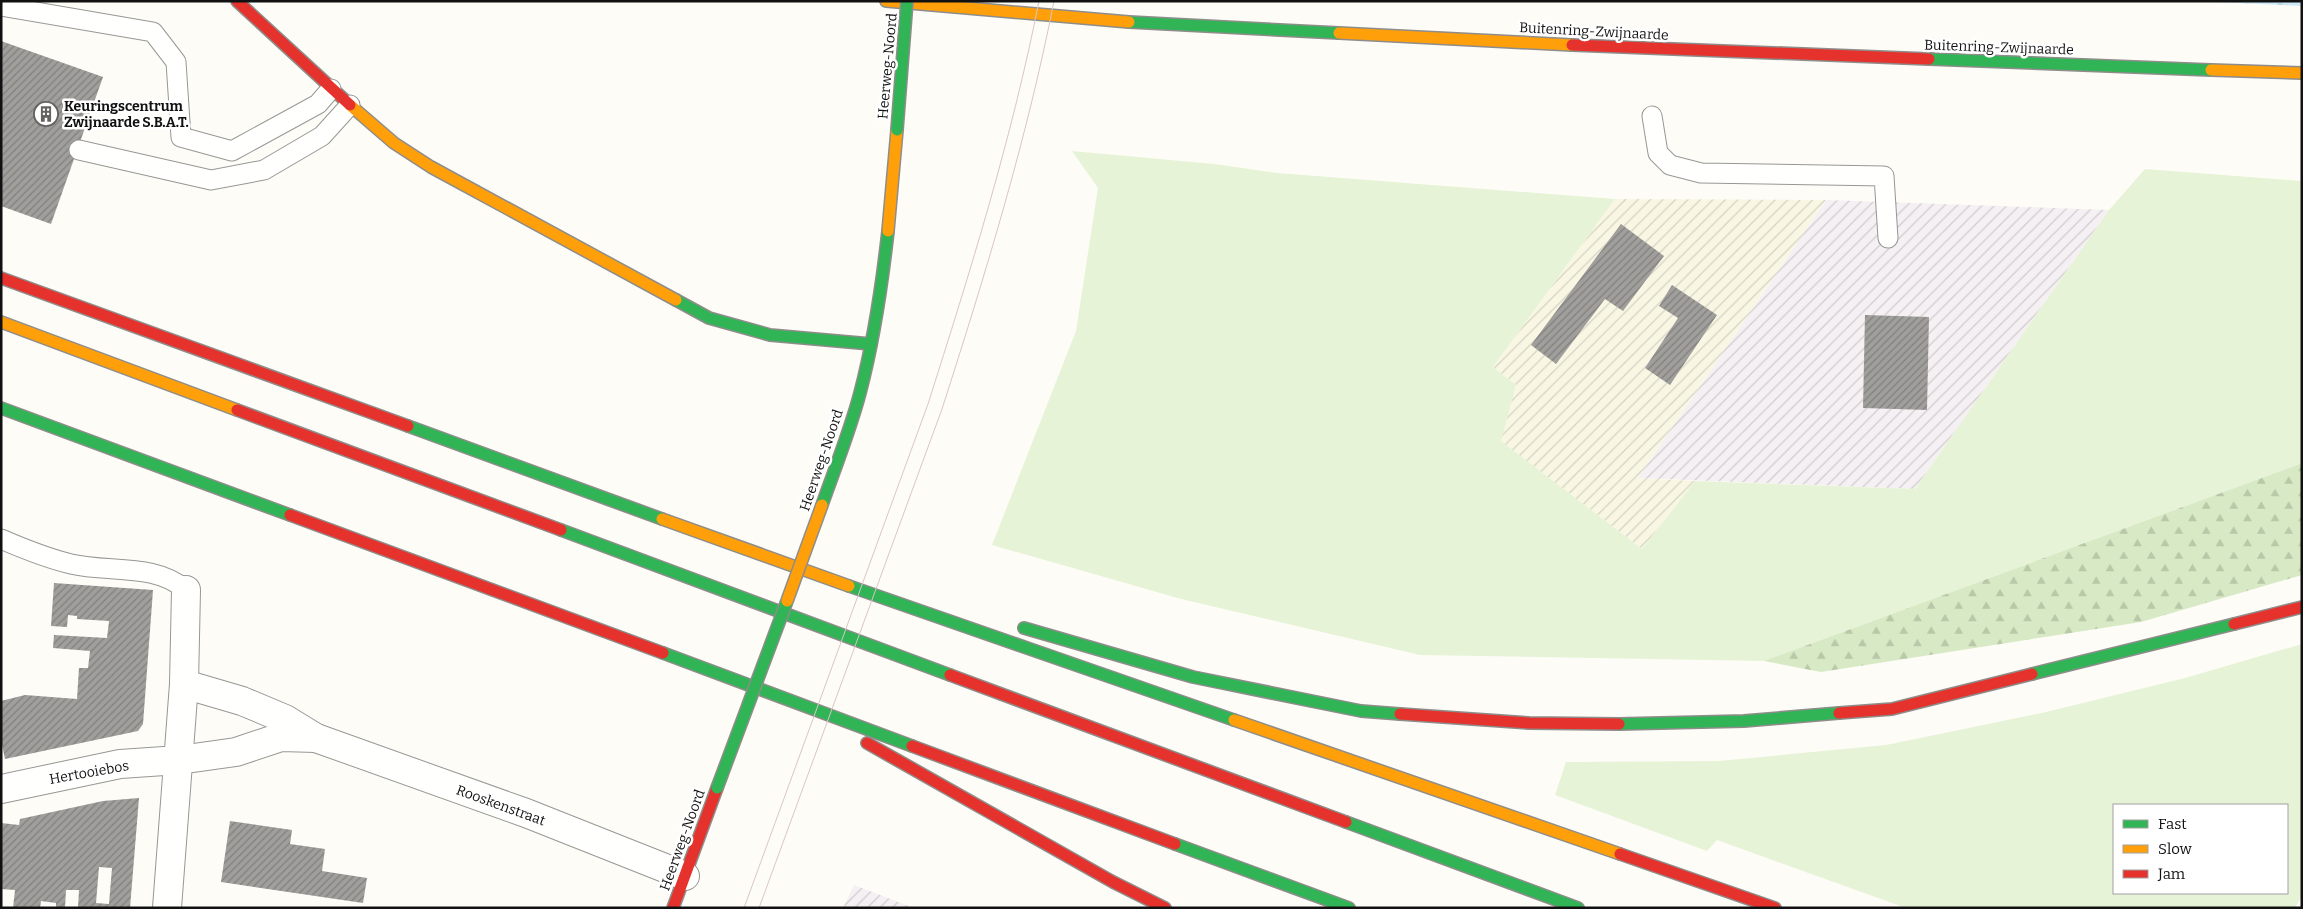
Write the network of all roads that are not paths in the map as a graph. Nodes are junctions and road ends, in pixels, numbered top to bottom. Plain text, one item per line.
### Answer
1 (237, 1) edge
2 (886, 1) edge
3 (907, 1) edge
4 (1, 6) edge
5 (2302, 74) edge
6 (331, 89) junction
7 (350, 105) junction
8 (1652, 116) dead end
9 (79, 150) dead end
10 (1888, 238) dead end
11 (1, 278) edge
12 (1, 322) edge
13 (871, 344) junction
14 (1, 408) edge
15 (1, 539) edge
16 (746, 550) junction
17 (186, 590) joint
18 (924, 599) dead end
19 (2302, 607) edge
20 (1017, 626) dead end
21 (184, 684) junction
22 (794, 701) junction
23 (316, 738) junction
24 (178, 760) junction
25 (1, 789) edge
26 (685, 876) junction
27 (167, 908) edge
28 (674, 908) edge
29 (1165, 908) edge
30 (1349, 908) edge
31 (1578, 908) edge
32 (1775, 908) edge

1 - 6 main road
2 - 5 main road, Buitenring-Zwijnaarde
3 - 13 main road, Heerweg-Noord, bridge
4 - 6 lane
6 - 7 main road
7 - 9 lane
7 - 13 main road
8 - 10 lane
11 - 16 main road
12 - 31 main road
13 - 26 main road, Heerweg-Noord, bridge
14 - 22 main road
15 - 17 lane
16 - 18 main road
16 - 32 main road
17 - 21 street
19 - 20 main road
21 - 23 street, Rooskenstraat
21 - 24 street
22 - 29 main road
22 - 30 main road
23 - 24 street, Rooskenstraat
23 - 26 street, Rooskenstraat
24 - 25 street, Hertooiebos
24 - 27 street
26 - 28 main road, Heerweg-Noord

